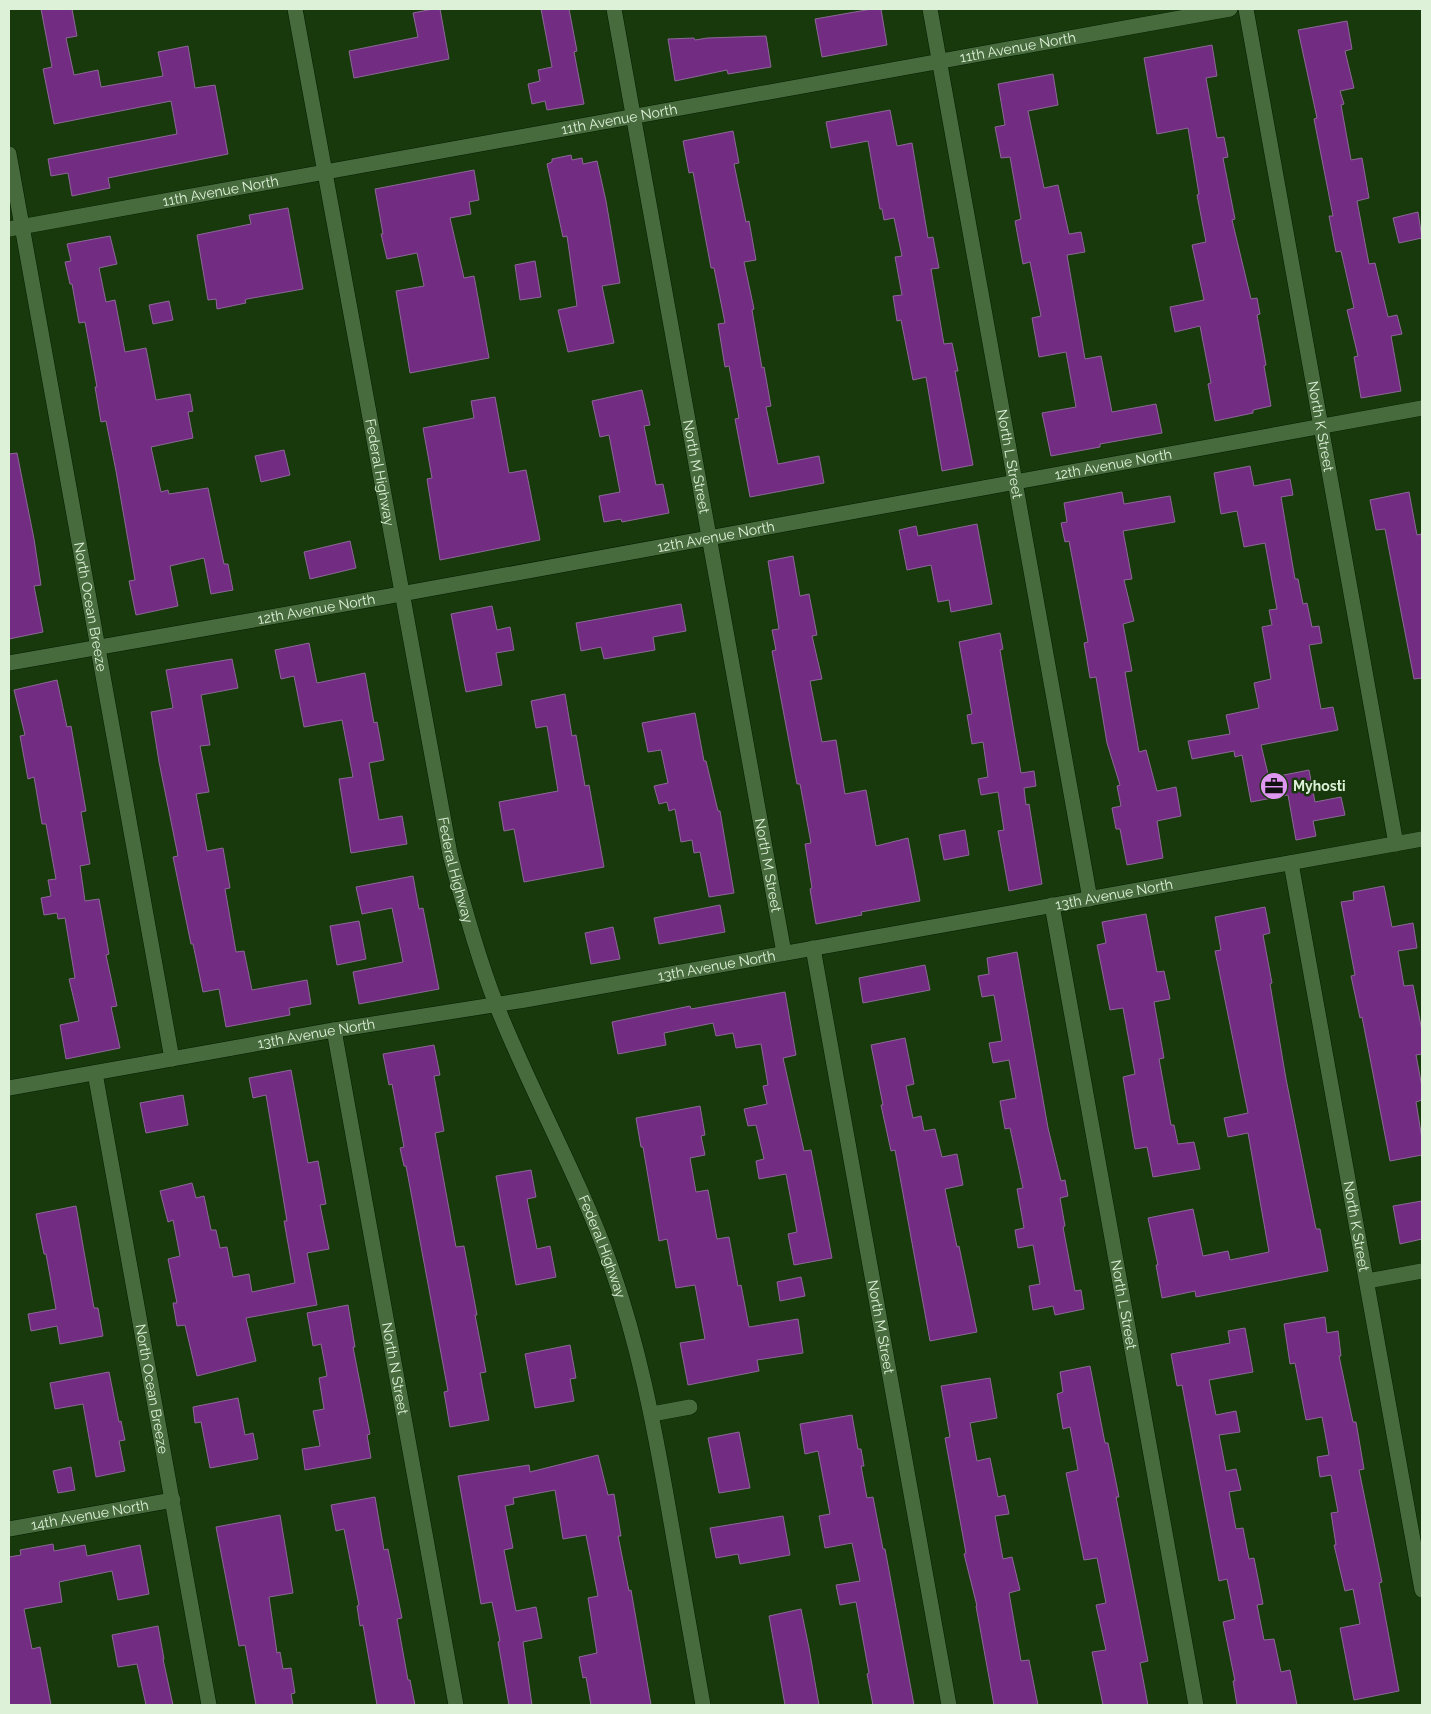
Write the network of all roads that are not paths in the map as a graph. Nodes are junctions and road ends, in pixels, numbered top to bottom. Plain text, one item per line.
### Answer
1 (295, 9) edge
2 (614, 9) edge
3 (930, 9) edge
4 (1230, 9) edge
5 (1246, 9) edge
6 (939, 61) junction
7 (634, 116) junction
8 (9, 154) edge
9 (326, 172) junction
10 (15, 227) edge
11 (1422, 408) edge
12 (1321, 426) junction
13 (1015, 482) junction
14 (709, 537) junction
15 (403, 593) junction
16 (97, 647) junction
17 (9, 663) edge
18 (1422, 839) edge
19 (1396, 844) junction
20 (1291, 863) junction
21 (1090, 899) junction
22 (1052, 905) junction
23 (813, 948) junction
24 (784, 953) junction
25 (497, 1005) junction
26 (334, 1030) junction
27 (172, 1059) junction
28 (95, 1073) junction
29 (9, 1088) edge
30 (1422, 1271) edge
31 (1366, 1281) junction
32 (690, 1407) dead end
33 (652, 1414) junction
34 (173, 1500) junction
35 (9, 1529) edge
36 (1422, 1590) edge
37 (209, 1705) edge
38 (456, 1705) edge
39 (703, 1705) edge
40 (949, 1705) edge
41 (1196, 1705) edge

1 - 9 street, Federal Highway
2 - 7 street, North M Street
3 - 6 street, North L Street
4 - 6 street, 11th Avenue North
5 - 12 street, North K Street
6 - 7 street, 11th Avenue North
6 - 13 street, North L Street
7 - 9 street, 11th Avenue North
7 - 14 street, North M Street
8 - 10 street, North Ocean Breeze
9 - 10 street, 11th Avenue North
9 - 15 street, Federal Highway
10 - 16 street, North Ocean Breeze
11 - 12 street, 12th Avenue North
12 - 13 street, 12th Avenue North
12 - 19 street, North K Street
13 - 14 street, 12th Avenue North
13 - 21 street, North L Street
14 - 15 street, 12th Avenue North
14 - 24 street, North M Street
15 - 16 street, 12th Avenue North
15 - 25 street, Federal Highway
16 - 17 street, 12th Avenue North
16 - 27 street, North Ocean Breeze
18 - 19 street, 13th Avenue North
19 - 20 street, 13th Avenue North
20 - 21 street, 13th Avenue North
20 - 31 street, North K Street
21 - 22 street, 13th Avenue North
22 - 23 street, 13th Avenue North
22 - 41 street, North L Street
23 - 24 street, 13th Avenue North
23 - 40 street, North M Street
24 - 25 street, 13th Avenue North
25 - 26 street, 13th Avenue North
25 - 33 street, Federal Highway
26 - 27 street, 13th Avenue North
26 - 38 street, North N Street
27 - 28 street, 13th Avenue North
28 - 29 street, 13th Avenue North
28 - 34 street, North Ocean Breeze
30 - 31 street
31 - 36 street, North K Street
32 - 33 street
33 - 39 street, Federal Highway
34 - 35 street, 14th Avenue North
34 - 37 street, North Ocean Breeze

